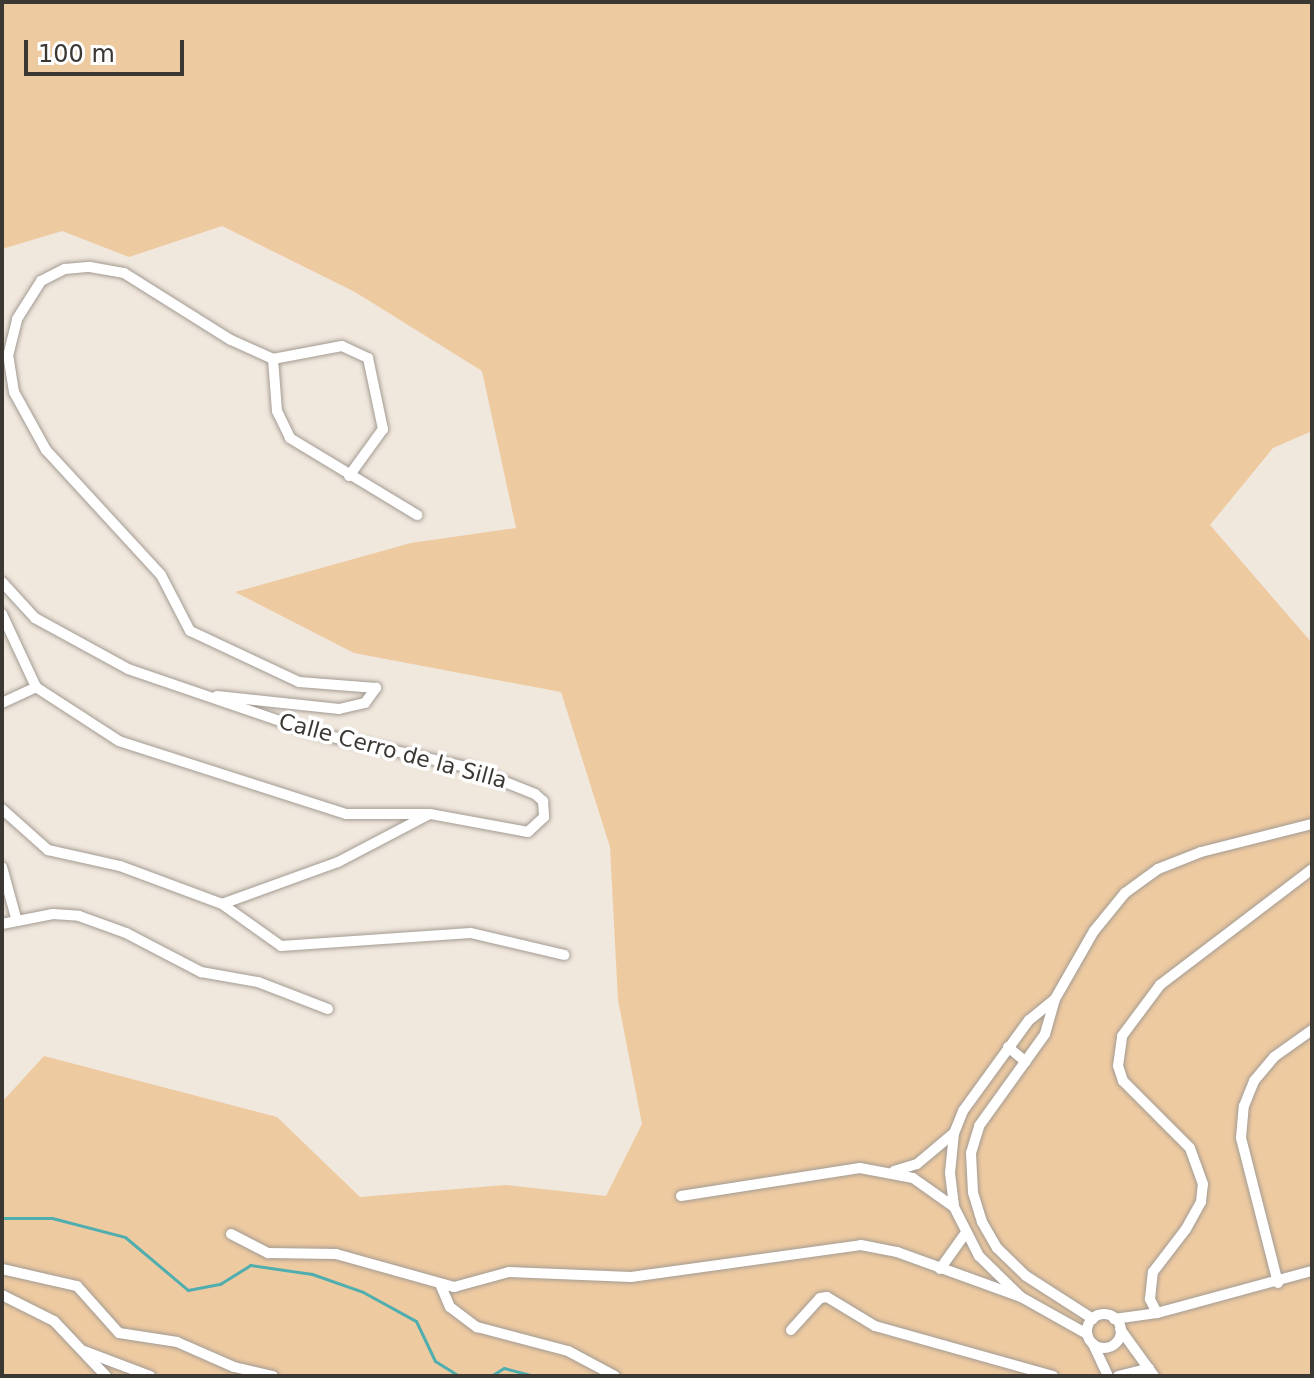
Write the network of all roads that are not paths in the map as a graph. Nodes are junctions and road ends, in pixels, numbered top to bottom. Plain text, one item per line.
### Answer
1 (273, 359) junction
2 (349, 476) junction
3 (417, 515) dead end
4 (2, 582) edge
5 (2, 614) edge
6 (36, 687) junction
7 (217, 696) junction
8 (2, 703) edge
9 (2, 809) edge
10 (430, 814) junction
11 (1312, 824) edge
12 (2, 867) edge
13 (1312, 869) edge
14 (222, 904) junction
15 (16, 918) junction
16 (2, 924) edge
17 (564, 955) dead end
18 (1055, 999) junction
19 (328, 1009) dead end
20 (1312, 1030) edge
21 (1008, 1047) junction
22 (1026, 1062) junction
23 (979, 1085) junction
24 (995, 1098) junction
25 (954, 1133) junction
26 (894, 1171) junction
27 (681, 1196) dead end
28 (954, 1207) junction
29 (231, 1234) dead end
30 (965, 1234) junction
31 (2, 1269) edge
32 (940, 1269) junction
33 (1312, 1271) edge
34 (1278, 1283) junction
35 (441, 1286) junction
36 (2, 1295) edge
37 (1021, 1297) junction
38 (1157, 1313) junction
39 (1093, 1319) junction
40 (1117, 1324) junction
41 (791, 1330) dead end
42 (1090, 1339) junction
43 (82, 1351) junction
44 (1151, 1372) edge
45 (106, 1376) edge
46 (150, 1376) edge
47 (273, 1376) edge
48 (615, 1376) edge
49 (1053, 1376) edge
50 (1108, 1376) edge
51 (1118, 1376) edge

1 - 2 street
1 - 2 street
1 - 7 street
2 - 3 street
4 - 7 street, Calle Cerro de la Silla
5 - 6 street
6 - 8 street
6 - 10 street, Calle Cerro de la Silla
7 - 10 street, Calle Cerro de la Silla
9 - 14 street
10 - 14 street
11 - 18 street
12 - 15 street
13 - 38 street
14 - 17 street
15 - 16 street
15 - 19 street
18 - 21 street
18 - 22 street
20 - 34 street
21 - 22 street
21 - 23 street
22 - 24 street
23 - 24 street
23 - 25 street
24 - 39 street
25 - 26 street
25 - 28 street
26 - 27 street
26 - 28 street
28 - 30 street
29 - 35 street
30 - 32 street
30 - 37 street
31 - 47 street
32 - 35 street
32 - 37 street
33 - 34 street
34 - 38 street
35 - 48 street
36 - 43 street
37 - 42 street
38 - 40 street
39 - 40 street
39 - 42 street
40 - 42 street
40 - 44 street
41 - 49 street
42 - 50 street
43 - 45 street
43 - 46 street
44 - 51 street

